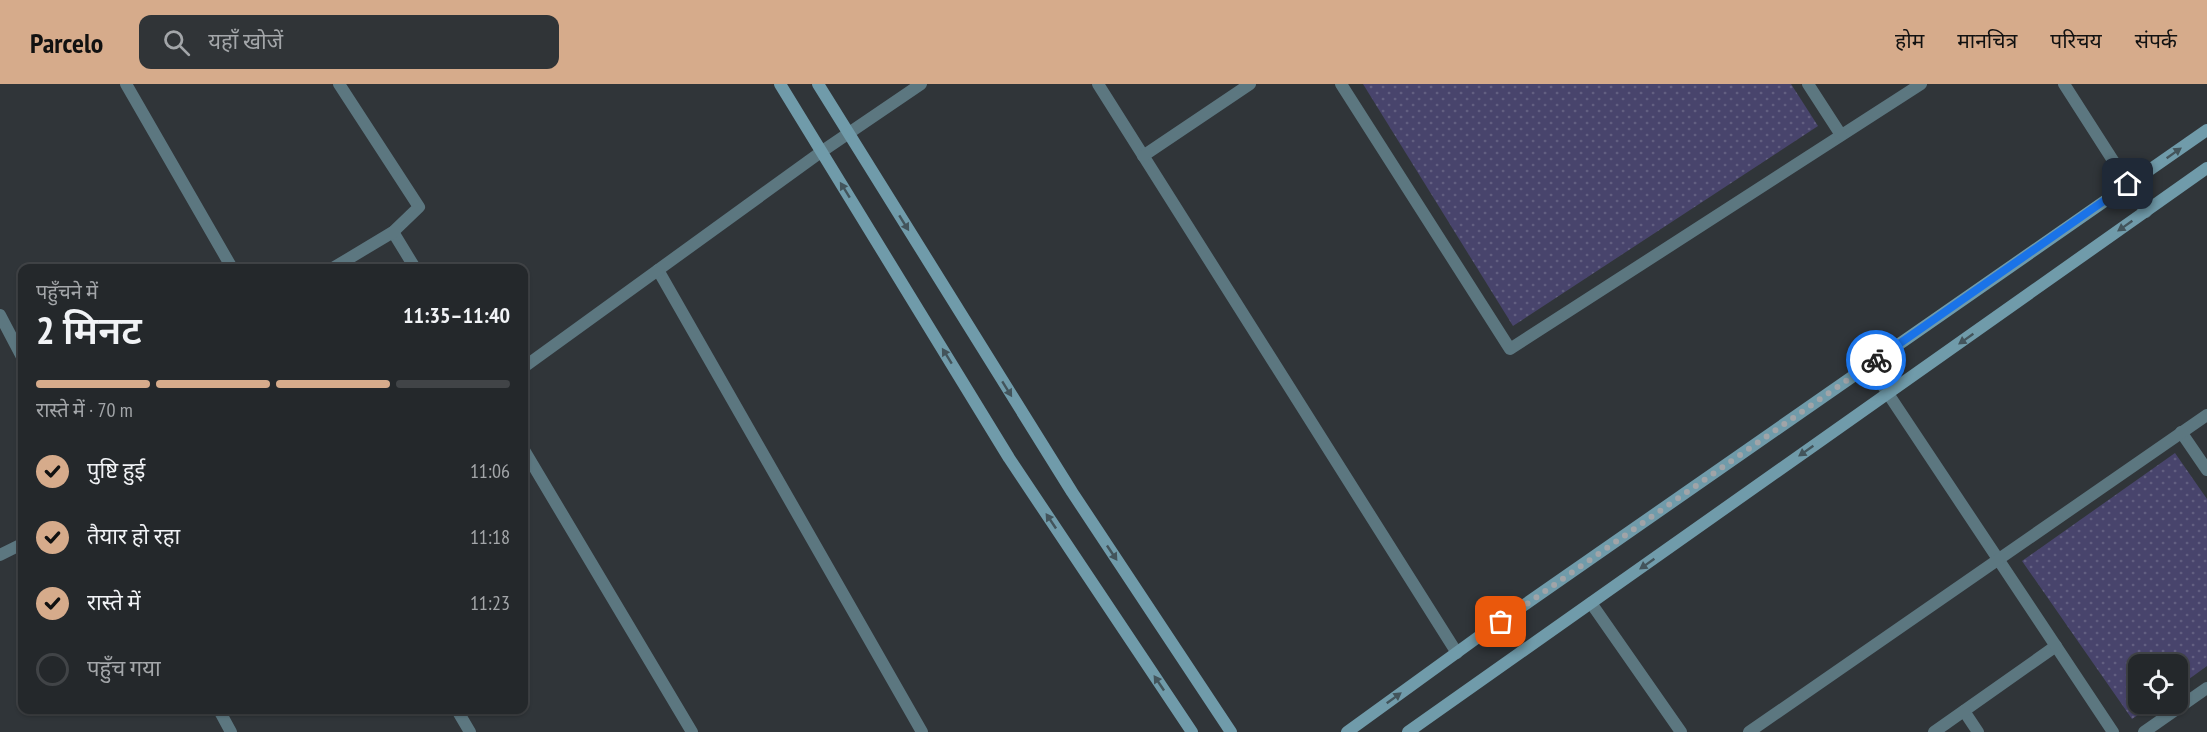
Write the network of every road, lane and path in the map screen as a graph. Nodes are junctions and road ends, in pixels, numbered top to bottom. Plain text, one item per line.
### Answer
1 (126, 84) edge
2 (339, 84) edge
3 (780, 84) edge
4 (818, 84) edge
5 (921, 84) edge
6 (1098, 84) edge
7 (1250, 84) edge
8 (1341, 84) edge
9 (1808, 84) edge
10 (1921, 84) edge
11 (2064, 84) edge
12 (2207, 130) edge
13 (849, 133) junction
14 (1841, 135) junction
15 (821, 152) junction
16 (1143, 156) junction
17 (2207, 168) edge
18 (2128, 184) junction
19 (2146, 212) junction
20 (393, 232) junction
21 (230, 264) edge
22 (340, 264) edge
23 (413, 264) edge
24 (658, 270) junction
25 (0, 315) edge
26 (18, 349) edge
27 (528, 364) edge
28 (1869, 365) junction
29 (1888, 394) junction
30 (2207, 414) edge
31 (2181, 432) junction
32 (528, 457) edge
33 (2207, 470) edge
34 (18, 546) edge
35 (0, 555) edge
36 (1998, 559) junction
37 (1591, 603) junction
38 (2056, 646) junction
39 (1457, 653) junction
40 (2207, 688) edge
41 (1964, 711) junction
42 (221, 714) edge
43 (459, 714) edge
44 (231, 732) edge
45 (470, 732) edge
46 (692, 732) edge
47 (922, 732) edge
48 (1192, 732) edge
49 (1231, 732) edge
50 (1347, 732) edge
51 (1408, 732) edge
52 (1681, 732) edge
53 (1749, 732) edge
54 (1934, 732) edge
55 (1978, 732) edge
56 (2113, 732) edge
57 (2144, 732) edge

1 - 21 street
2 - 20 street
3 - 15 street
4 - 13 street
5 - 13 street
6 - 16 street
7 - 16 street
8 - 14 street
9 - 14 street
10 - 14 street
11 - 18 street
18 -> 12 street
13 - 15 street
13 -> 49 street
15 - 24 street
48 -> 15 street
16 - 39 street
17 - 19 street
18 - 19 street
18 - 28 street
19 -> 29 street
20 - 22 street
20 - 23 street
24 - 27 street
24 - 47 street
25 - 26 street
28 - 29 street
28 - 39 street
29 - 36 street
29 -> 37 street
30 - 31 street
31 - 33 street
31 - 36 street
32 - 46 street
34 - 35 street
36 - 38 street
36 - 53 street
37 - 51 street
37 - 52 street
38 - 41 street
38 - 56 street
50 -> 39 street
40 - 57 street
41 - 54 street
41 - 55 street
42 - 44 street
43 - 45 street

